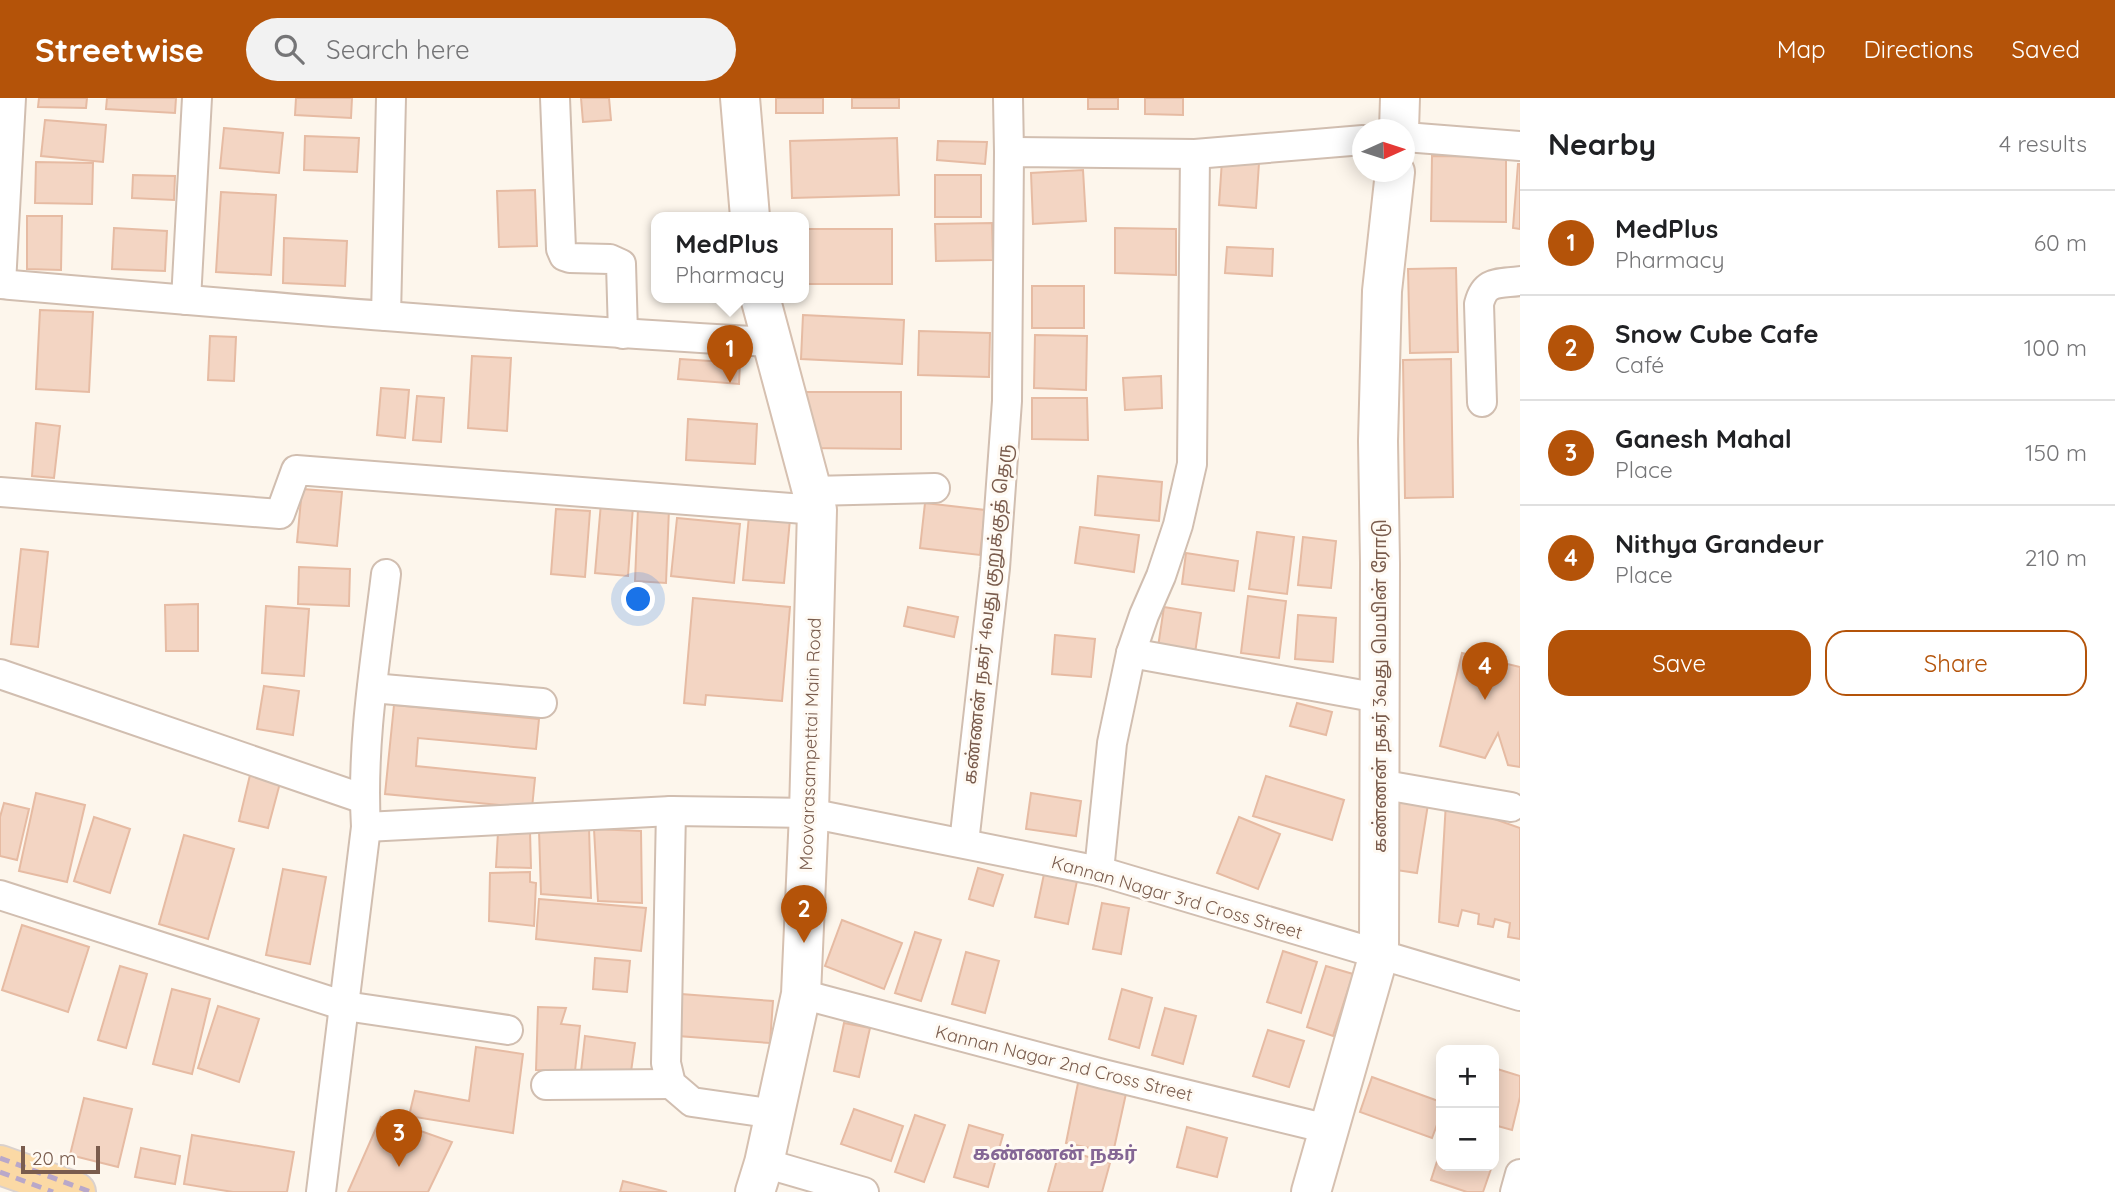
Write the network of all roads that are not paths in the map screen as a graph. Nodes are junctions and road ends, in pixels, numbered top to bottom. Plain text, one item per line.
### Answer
1 (11, 98) edge
2 (197, 98) edge
3 (390, 98) edge
4 (555, 98) edge
5 (740, 98) edge
6 (1008, 98) edge
7 (1401, 98) edge
8 (1400, 119) edge
9 (1415, 138) edge
10 (1352, 141) edge
11 (1520, 146) edge
12 (1009, 152) junction
13 (1195, 154) junction
14 (1394, 182) edge
15 (750, 212) edge
16 (1520, 281) edge
17 (0, 284) edge
18 (186, 300) junction
19 (761, 303) edge
20 (386, 317) junction
21 (623, 334) junction
22 (771, 342) junction
23 (1482, 402) dead end
24 (935, 488) dead end
25 (0, 492) edge
26 (814, 501) junction
27 (386, 574) dead end
28 (1131, 653) junction
29 (0, 674) edge
30 (372, 688) junction
31 (1379, 698) junction
32 (542, 703) dead end
33 (1379, 784) junction
34 (364, 799) junction
35 (1511, 807) dead end
36 (671, 811) junction
37 (810, 813) junction
38 (366, 827) junction
39 (964, 843) junction
40 (1099, 871) junction
41 (0, 895) edge
42 (1379, 954) junction
43 (801, 994) junction
44 (1520, 996) edge
45 (345, 1006) junction
46 (508, 1030) dead end
47 (671, 1084) junction
48 (546, 1085) dead end
49 (775, 1114) junction
50 (1328, 1129) junction
51 (0, 1166) edge
52 (1520, 1174) edge
53 (760, 1177) edge
54 (76, 1192) edge
55 (321, 1192) edge
56 (864, 1192) edge
57 (1311, 1192) edge
58 (1516, 1192) edge

1 - 17 street
2 - 18 street
3 - 20 street
4 - 21 street
5 - 15 street
6 - 12 street, கண்ணன் நகர் 4வது குறுக்குத் தெரு
7 - 8 street
9 - 11 street
10 - 13 street
12 - 13 street
12 - 39 street, கண்ணன் நகர் 4வது குறுக்குத் தெரு
13 - 28 street
14 - 31 street, கண்ணன் நகர் 3வது மெயின் ரோடு
16 - 23 street
17 - 18 street
18 - 20 street
19 - 22 street, Moovarasampettai Main Road
20 - 21 street
21 - 22 street
22 - 26 street, Moovarasampettai Main Road
24 - 26 street
25 - 26 street
26 - 37 street, Moovarasampettai Main Road
27 - 30 street
28 - 31 street
28 - 40 street
29 - 34 street
30 - 32 street
30 - 34 street
31 - 33 street, கண்ணன் நகர் 3வது மெயின் ரோடு
33 - 35 street
33 - 42 street, கண்ணன் நகர் 3வது மெயின் ரோடு
34 - 38 street
36 - 37 street, Kannan Nagar 3rd Cross Street
36 - 38 street, Kannan Nagar 3rd Cross Street
36 - 47 street
37 - 39 street, Kannan Nagar 3rd Cross Street
37 - 43 street, Moovarasampettai Main Road
38 - 45 street
39 - 40 street, Kannan Nagar 3rd Cross Street
40 - 42 street, Kannan Nagar 3rd Cross Street
41 - 45 street
42 - 44 street, Kannan Nagar 3rd Cross Street
42 - 50 street, கண்ணன் நகர் 3வது மெயின் ரோடு
43 - 49 street, Moovarasampettai Main Road
43 - 50 street, Kannan Nagar 2nd Cross Street
45 - 46 street
45 - 55 street
47 - 48 street
47 - 49 street
49 - 53 street, Moovarasampettai Main Road
50 - 57 street, கண்ணன் நகர் 3வது மெயின் ரோடு
51 - 54 main road
52 - 58 street
53 - 56 street

